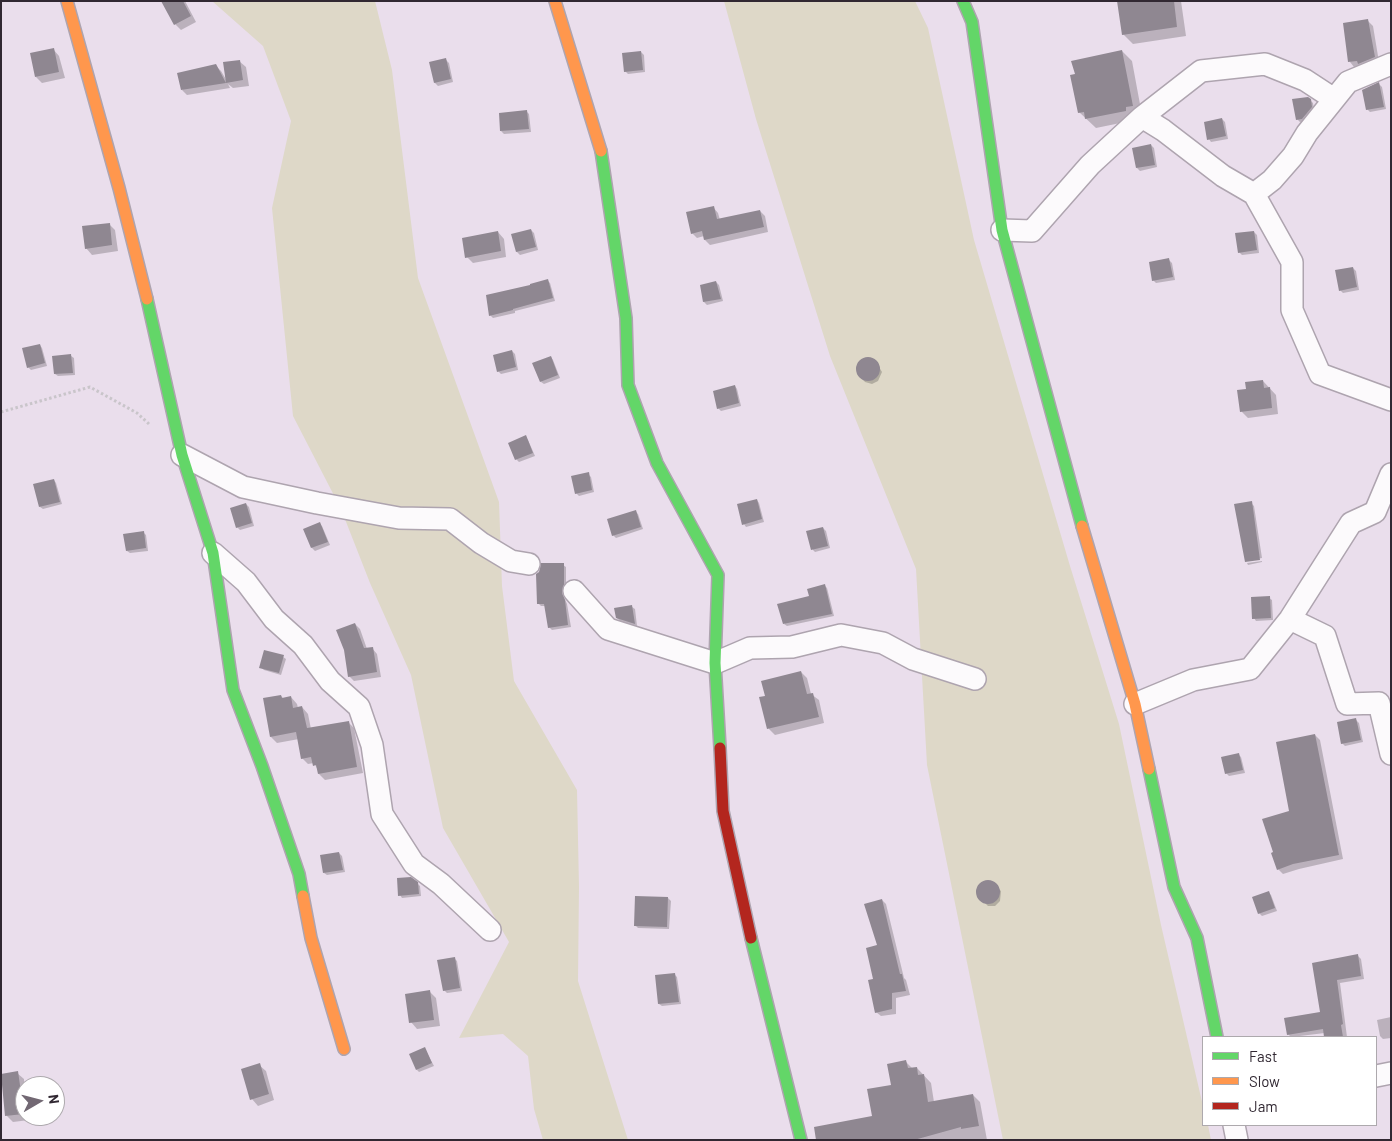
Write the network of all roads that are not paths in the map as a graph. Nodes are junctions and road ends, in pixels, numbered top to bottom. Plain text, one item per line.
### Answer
1 (68, 1) edge
2 (555, 1) edge
3 (962, 1) edge
4 (1391, 64) edge
5 (1334, 99) junction
6 (1142, 117) junction
7 (1254, 194) junction
8 (1002, 230) junction
9 (1391, 400) edge
10 (182, 455) junction
11 (1391, 474) edge
12 (213, 553) junction
13 (530, 564) dead end
14 (574, 591) dead end
15 (1290, 619) junction
16 (715, 663) junction
17 (975, 679) dead end
18 (1135, 704) junction
19 (1391, 754) edge
20 (490, 930) dead end
21 (1217, 1036) edge
22 (344, 1048) dead end
23 (1391, 1073) edge
24 (1377, 1076) edge
25 (1235, 1126) edge
26 (801, 1140) edge
27 (1237, 1140) edge

1 - 10 street
2 - 16 street
3 - 8 street
4 - 5 street
5 - 6 street
5 - 7 street
6 - 7 street
6 - 8 street
7 - 9 street
8 - 18 street
10 - 12 street
10 - 13 street
11 - 15 street
12 - 20 street
12 - 22 street
14 - 16 street
15 - 18 street
15 - 19 street
16 - 17 street
16 - 26 street
18 - 21 street
23 - 24 street
25 - 27 street

